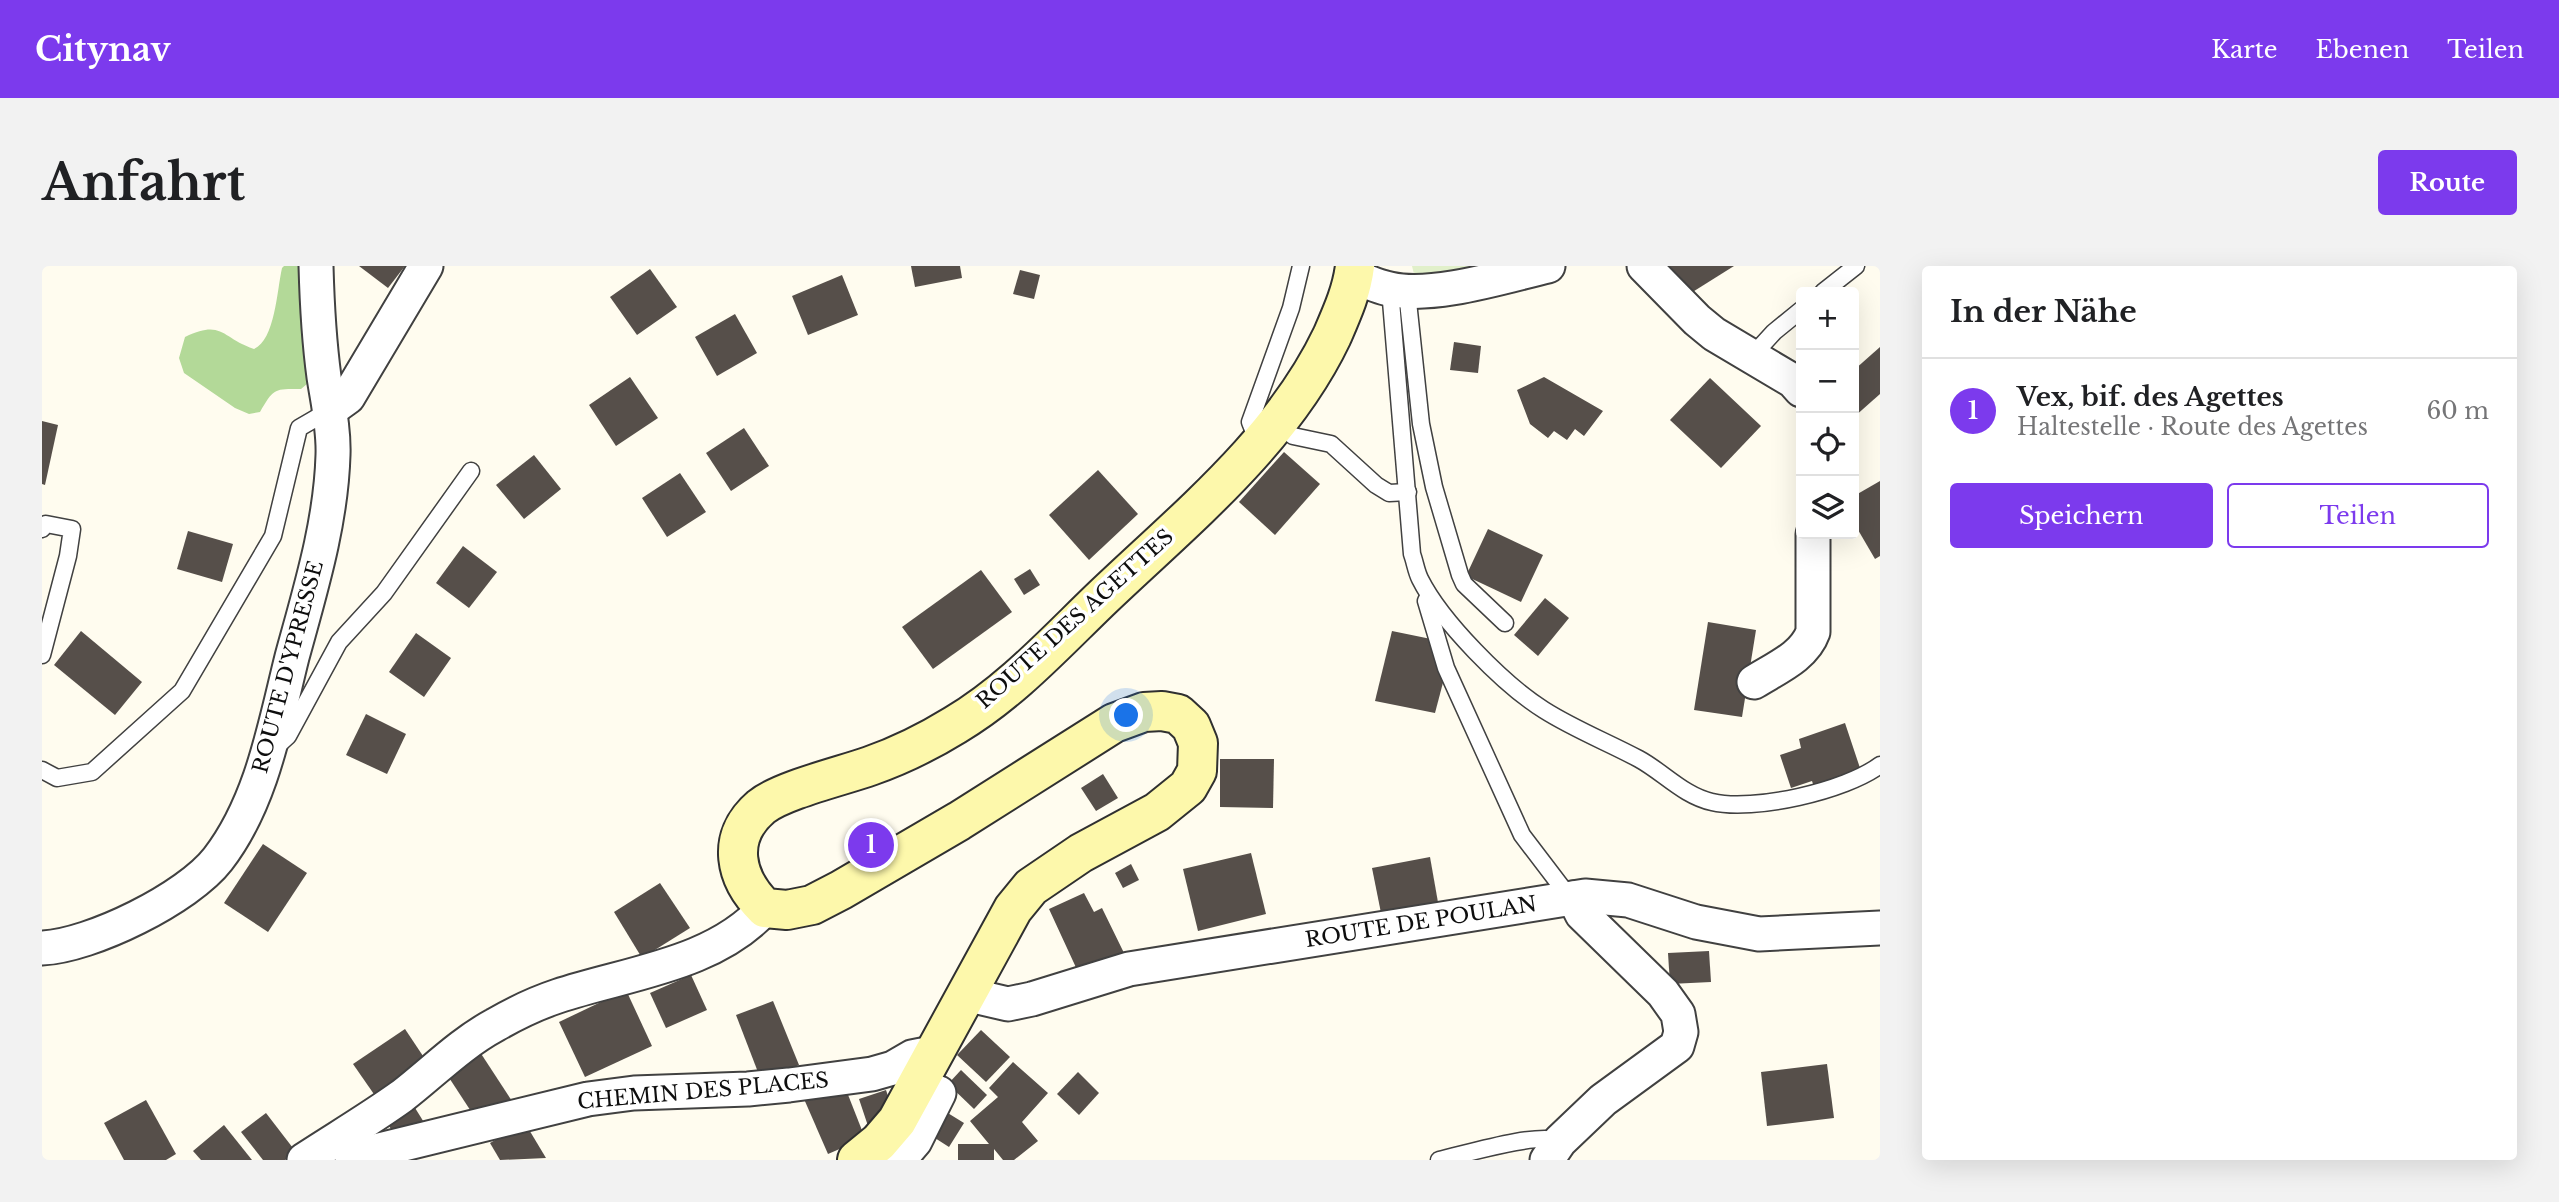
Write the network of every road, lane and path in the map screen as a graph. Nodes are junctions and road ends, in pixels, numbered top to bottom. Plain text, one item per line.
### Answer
1 (316, 266) edge
2 (426, 266) edge
3 (1301, 266) edge
4 (1548, 266) edge
5 (1644, 266) edge
6 (1856, 266) edge
7 (1354, 271) edge
8 (1829, 287) edge
9 (1398, 290) junction
10 (1796, 314) edge
11 (1752, 356) junction
12 (1796, 384) edge
13 (330, 410) junction
14 (1268, 434) junction
15 (471, 471) dead end
16 (1408, 492) junction
17 (42, 529) edge
18 (1813, 539) edge
19 (1429, 595) junction
20 (1505, 623) dead end
21 (42, 655) edge
22 (1754, 682) dead end
23 (268, 749) junction
24 (1880, 765) edge
25 (42, 770) edge
26 (1572, 898) junction
27 (765, 908) junction
28 (1880, 928) edge
29 (42, 948) edge
30 (965, 994) junction
31 (935, 1076) junction
32 (1554, 1150) edge
33 (304, 1160) edge
34 (352, 1160) edge
35 (857, 1160) edge
36 (899, 1160) edge
37 (1439, 1160) edge

1 - 13 street, ROUTE D'YPRESSE
2 - 13 street
3 - 14 lane
4 - 9 street
5 - 11 street
6 - 8 lane
7 - 9 street
7 - 14 street, ROUTE DES AGETTES
9 - 16 lane
9 - 20 lane
10 - 11 lane
11 - 12 street
13 - 23 street, ROUTE D'YPRESSE
13 - 25 lane
14 - 16 lane
14 - 27 street, ROUTE DES AGETTES
15 - 23 lane
16 - 19 lane
17 - 21 lane
18 - 22 street
19 - 24 lane
19 - 26 lane
23 - 29 street, ROUTE D'YPRESSE
26 - 28 street, ROUTE DE POULAN
26 - 30 street, ROUTE DE POULAN
26 - 32 street
27 - 30 street
27 - 33 street
30 - 31 street
31 - 34 street, CHEMIN DES PLACES
31 - 35 street
31 - 36 street
32 - 37 lane

